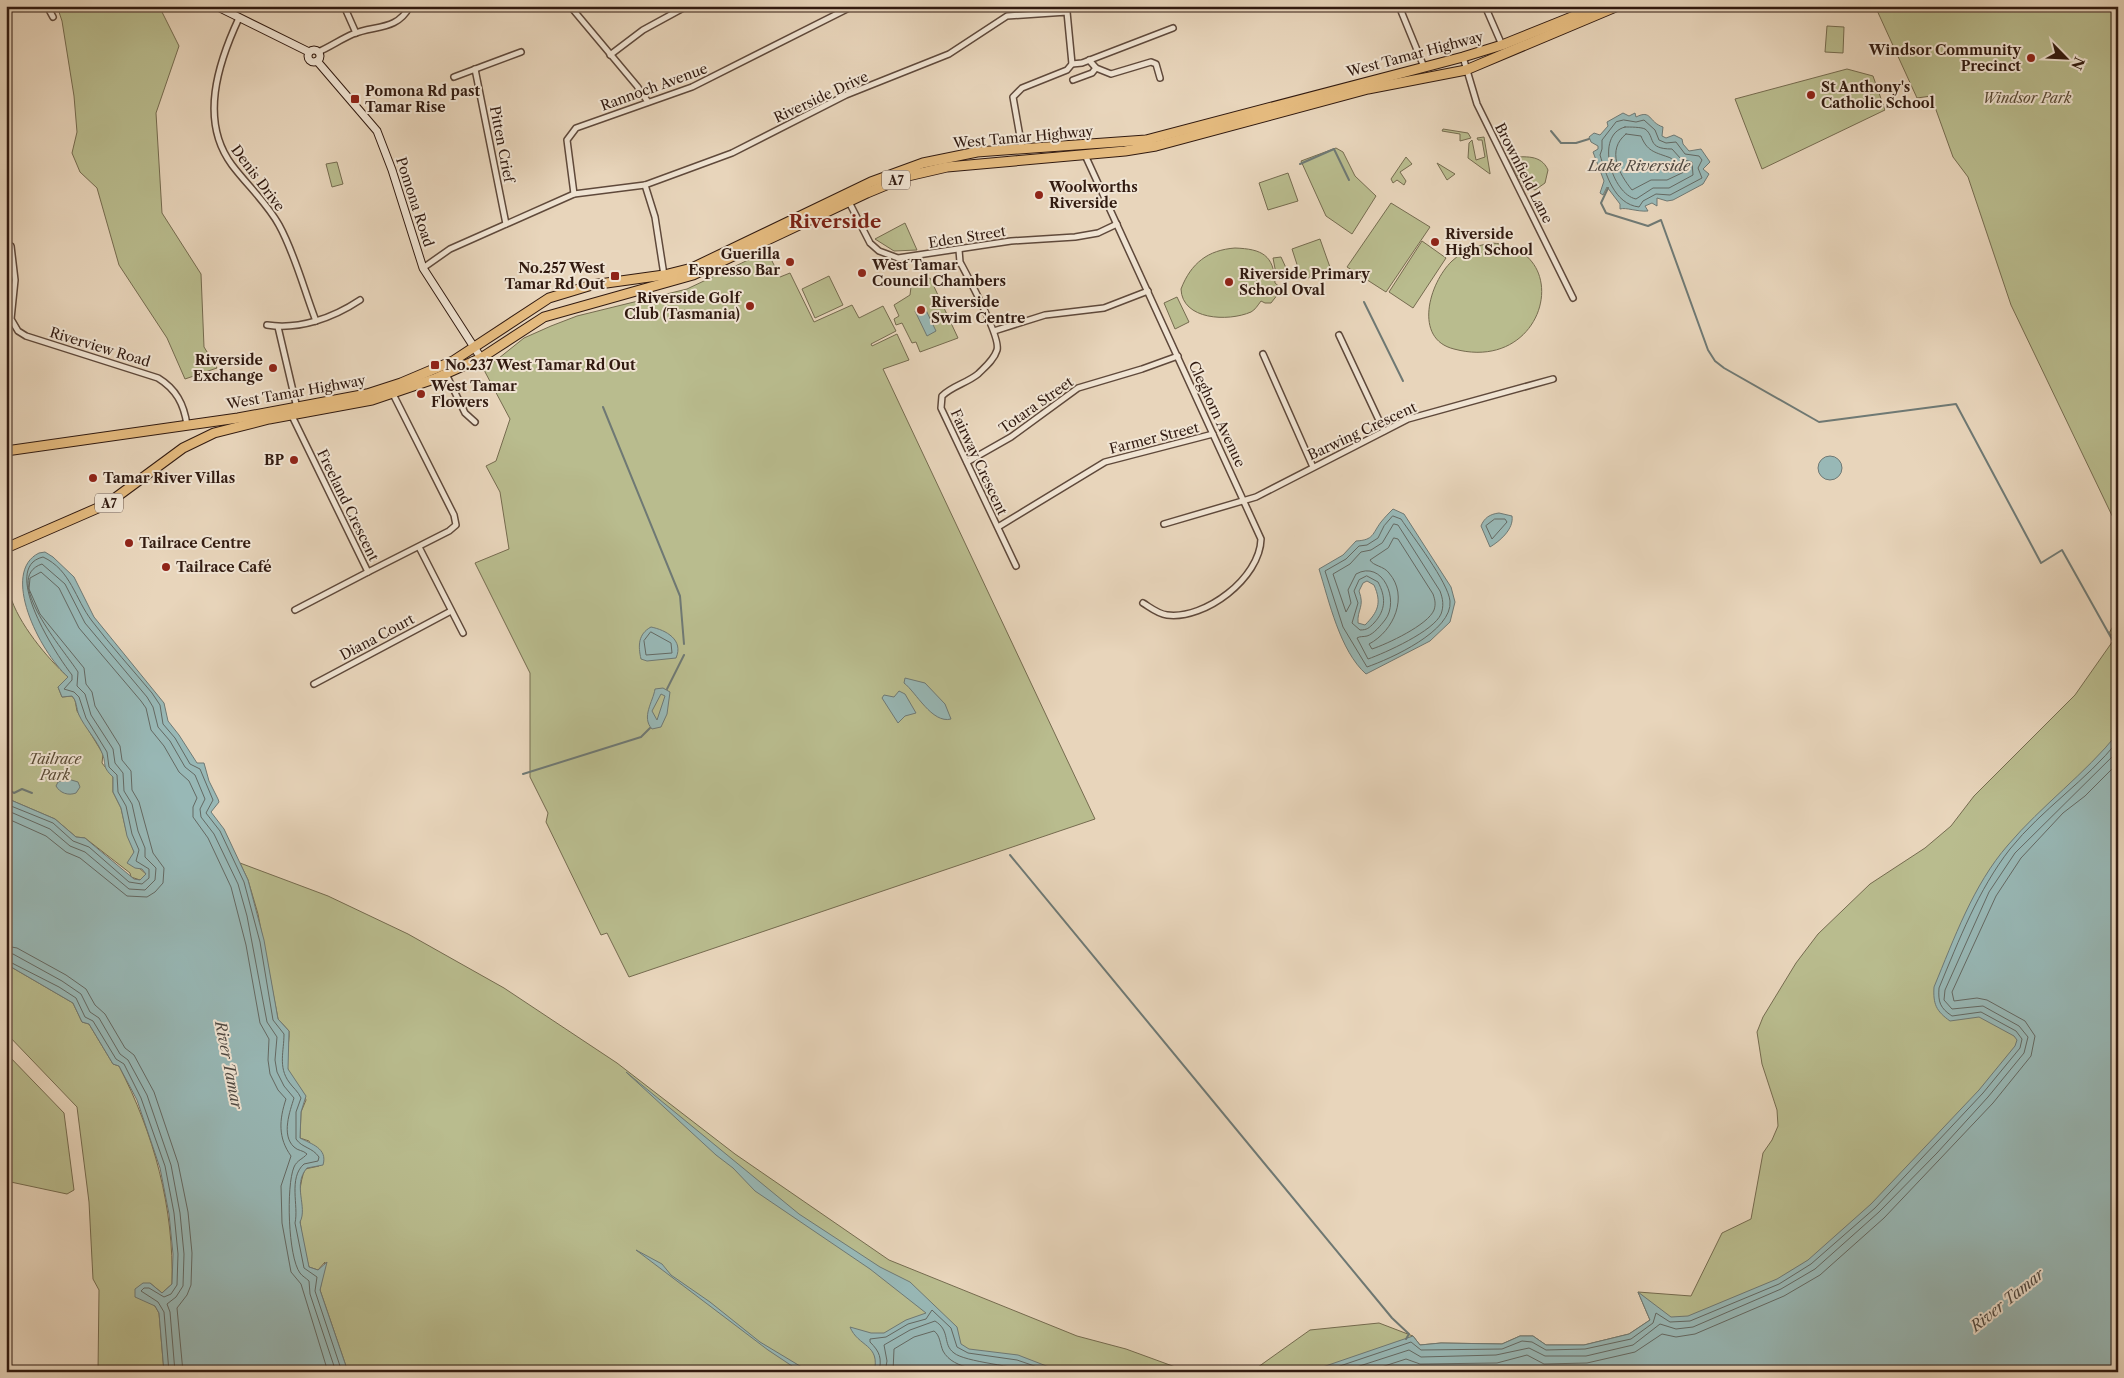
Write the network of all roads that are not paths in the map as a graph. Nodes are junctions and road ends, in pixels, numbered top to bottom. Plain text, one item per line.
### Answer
1 (47, 6) edge
2 (216, 6) edge
3 (344, 6) edge
4 (410, 6) edge
5 (570, 6) edge
6 (668, 6) edge
7 (687, 6) edge
8 (853, 6) edge
9 (1069, 6) edge
10 (1399, 6) edge
11 (1485, 6) edge
12 (1599, 6) edge
13 (1618, 6) edge
14 (1067, 12) junction
15 (674, 13) junction
16 (53, 16) dead end
17 (239, 18) junction
18 (1173, 28) dead end
19 (356, 33) junction
20 (1502, 45) junction
21 (309, 52) junction
22 (318, 52) junction
23 (520, 52) dead end
24 (610, 55) junction
25 (1463, 57) junction
26 (1089, 60) junction
27 (317, 61) junction
28 (1072, 64) junction
29 (1424, 67) junction
30 (1096, 68) junction
31 (476, 69) junction
32 (1466, 70) junction
33 (454, 77) dead end
34 (1160, 78) dead end
35 (1073, 80) dead end
36 (648, 102) junction
37 (1022, 148) junction
38 (1085, 155) junction
39 (1024, 161) junction
40 (644, 185) junction
41 (574, 194) junction
42 (848, 202) junction
43 (506, 224) junction
44 (1117, 224) junction
45 (9, 243) edge
46 (959, 250) junction
47 (423, 268) junction
48 (664, 275) junction
49 (1148, 291) junction
50 (1573, 298) dead end
51 (360, 300) dead end
52 (316, 321) junction
53 (10, 322) edge
54 (266, 325) dead end
55 (6, 327) edge
56 (278, 327) junction
57 (994, 331) junction
58 (1339, 335) dead end
59 (474, 347) junction
60 (1263, 354) dead end
61 (1178, 356) junction
62 (481, 358) junction
63 (446, 374) junction
64 (1553, 379) dead end
65 (393, 394) junction
66 (294, 412) junction
67 (475, 422) dead end
68 (188, 424) junction
69 (1384, 431) junction
70 (1213, 434) junction
71 (197, 441) junction
72 (6, 451) edge
73 (967, 462) junction
74 (1313, 467) junction
75 (1244, 500) junction
76 (1164, 524) dead end
77 (998, 527) junction
78 (419, 547) junction
79 (6, 548) edge
80 (1016, 566) dead end
81 (368, 572) junction
82 (1143, 603) dead end
83 (295, 610) dead end
84 (451, 611) junction
85 (463, 633) dead end
86 (314, 684) dead end

1 - 16 street
2 - 17 street
3 - 19 street
4 - 19 street
5 - 24 street
6 - 15 street
7 - 15 street
8 - 36 street, Rannoch Avenue
9 - 14 street
10 - 29 street
11 - 20 street
12 - 20 highway, West Tamar Highway / A7
13 - 32 highway, West Tamar Highway / A7
14 - 28 street
14 - 40 street, Riverside Drive
15 - 24 street
17 - 21 street
17 - 52 street, Denis Drive
18 - 26 street
19 - 22 street
20 - 25 highway, West Tamar Highway / A7
21 - 22 street
21 - 27 street, Pomona Road
22 - 27 street
23 - 31 street
24 - 36 street
25 - 29 highway, West Tamar Highway / A7
25 - 32 street, Brownfield Lane
26 - 28 street
26 - 30 street
27 - 47 street, Pomona Road
28 - 37 street
29 - 37 highway, West Tamar Highway / A7
30 - 34 street
30 - 35 street
31 - 33 street
31 - 43 street, Pitten Crief
32 - 38 highway, West Tamar Highway / A7
32 - 50 street, Brownfield Lane
36 - 41 street, Rannoch Avenue
37 - 39 highway
37 - 48 highway, West Tamar Highway / A7
38 - 39 highway, West Tamar Highway / A7
38 - 44 street, Cleghorn Avenue
39 - 42 highway, West Tamar Highway / A7
40 - 41 street, Riverside Drive
40 - 48 street
41 - 43 street, Riverside Drive
42 - 46 street, Eden Street
42 - 62 highway, West Tamar Highway / A7
43 - 47 street, Riverside Drive
44 - 46 street, Eden Street
44 - 49 street, Cleghorn Avenue
45 - 53 street
46 - 57 street, Fairway Crescent
47 - 59 street, Pomona Road
48 - 59 highway, West Tamar Highway / A7
49 - 57 street
49 - 61 street, Cleghorn Avenue
51 - 52 street
52 - 56 street
53 - 55 street
53 - 68 street, Riverview Road
54 - 56 street
56 - 66 street, Freeland Crescent
57 - 73 street, Fairway Crescent
58 - 69 street
59 - 62 street, Pomona Road
59 - 66 highway, West Tamar Highway / A7
60 - 74 street
61 - 70 street, Cleghorn Avenue
61 - 73 street, Totara Street
62 - 63 highway, West Tamar Highway / A7
63 - 65 highway, West Tamar Highway / A7
63 - 67 street
64 - 69 street, Barwing Crescent
65 - 66 highway, West Tamar Highway / A7
65 - 78 street, Freeland Crescent
66 - 68 highway, West Tamar Highway / A7
66 - 71 highway, West Tamar Highway / A7
66 - 81 street, Freeland Crescent
68 - 71 highway
68 - 72 highway, West Tamar Highway / A7
69 - 74 street, Barwing Crescent
70 - 75 street, Cleghorn Avenue
70 - 77 street, Farmer Street
71 - 79 highway, A7
73 - 77 street, Fairway Crescent
74 - 75 street, Barwing Crescent
75 - 76 street, Barwing Crescent
75 - 82 street, Cleghorn Avenue
77 - 80 street, Fairway Crescent
78 - 81 street, Freeland Crescent
78 - 84 street
81 - 83 street
84 - 85 street
84 - 86 street, Diana Court

